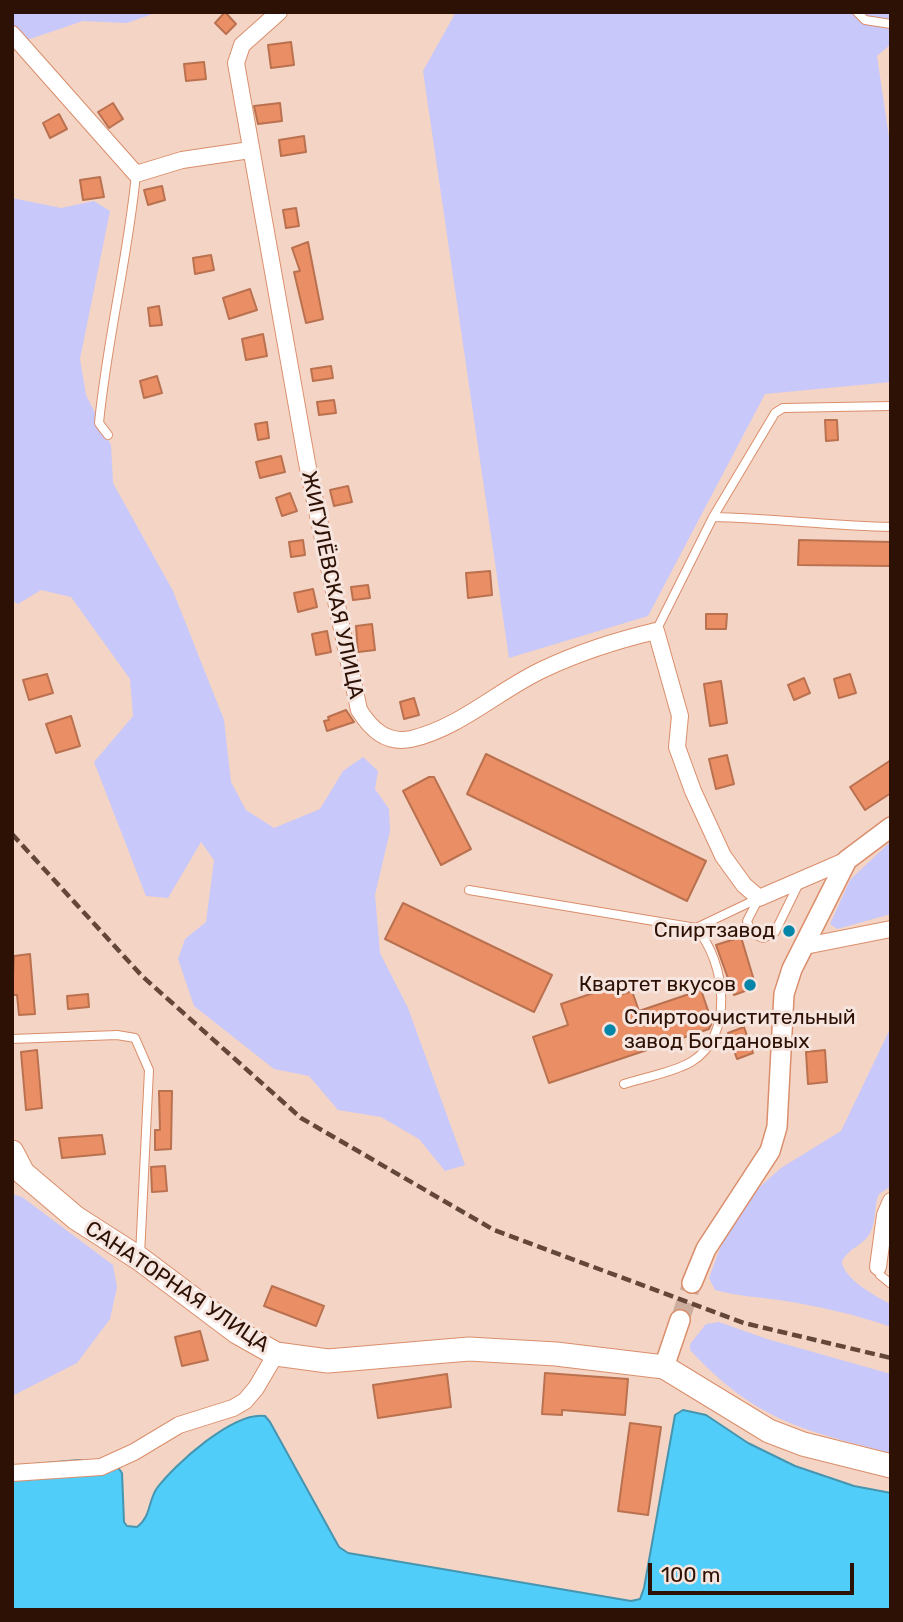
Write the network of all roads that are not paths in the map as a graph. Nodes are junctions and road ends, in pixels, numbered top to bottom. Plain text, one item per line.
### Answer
1 (279, 12) edge
2 (857, 12) edge
3 (891, 24) edge
4 (12, 34) edge
5 (250, 150) junction
6 (136, 174) junction
7 (891, 406) edge
8 (108, 435) dead end
9 (713, 517) junction
10 (891, 527) edge
11 (656, 631) junction
12 (891, 827) edge
13 (847, 860) junction
14 (800, 881) junction
15 (469, 890) dead end
16 (759, 898) junction
17 (696, 928) junction
18 (891, 929) edge
19 (805, 946) junction
20 (12, 1039) edge
21 (624, 1084) dead end
22 (12, 1152) edge
23 (891, 1201) edge
24 (140, 1259) junction
25 (878, 1267) joint
26 (692, 1283) tunnel mouth
27 (891, 1284) edge
28 (680, 1320) tunnel mouth
29 (276, 1354) junction
30 (664, 1367) junction
31 (891, 1466) edge
32 (12, 1473) edge

1 - 5 street, ЖИГУЛЁВСКАЯ УЛИЦА
2 - 3 lane
4 - 6 street
5 - 6 street
5 - 11 street, ЖИГУЛЁВСКАЯ УЛИЦА
6 - 8 lane
7 - 9 lane
9 - 10 lane
9 - 11 lane
11 - 16 street
12 - 13 street
13 - 14 street
13 - 19 street
14 - 16 street
14 - 16 lane
15 - 17 lane
16 - 17 lane
17 - 21 lane
18 - 19 street
19 - 26 street
20 - 24 lane
22 - 24 main road, САНАТОРНАЯ УЛИЦА
23 - 25 street
24 - 29 main road, САНАТОРНАЯ УЛИЦА
25 - 27 lane
28 - 30 street
29 - 30 main road, САНАТОРНАЯ УЛИЦА
29 - 32 street
30 - 31 main road

